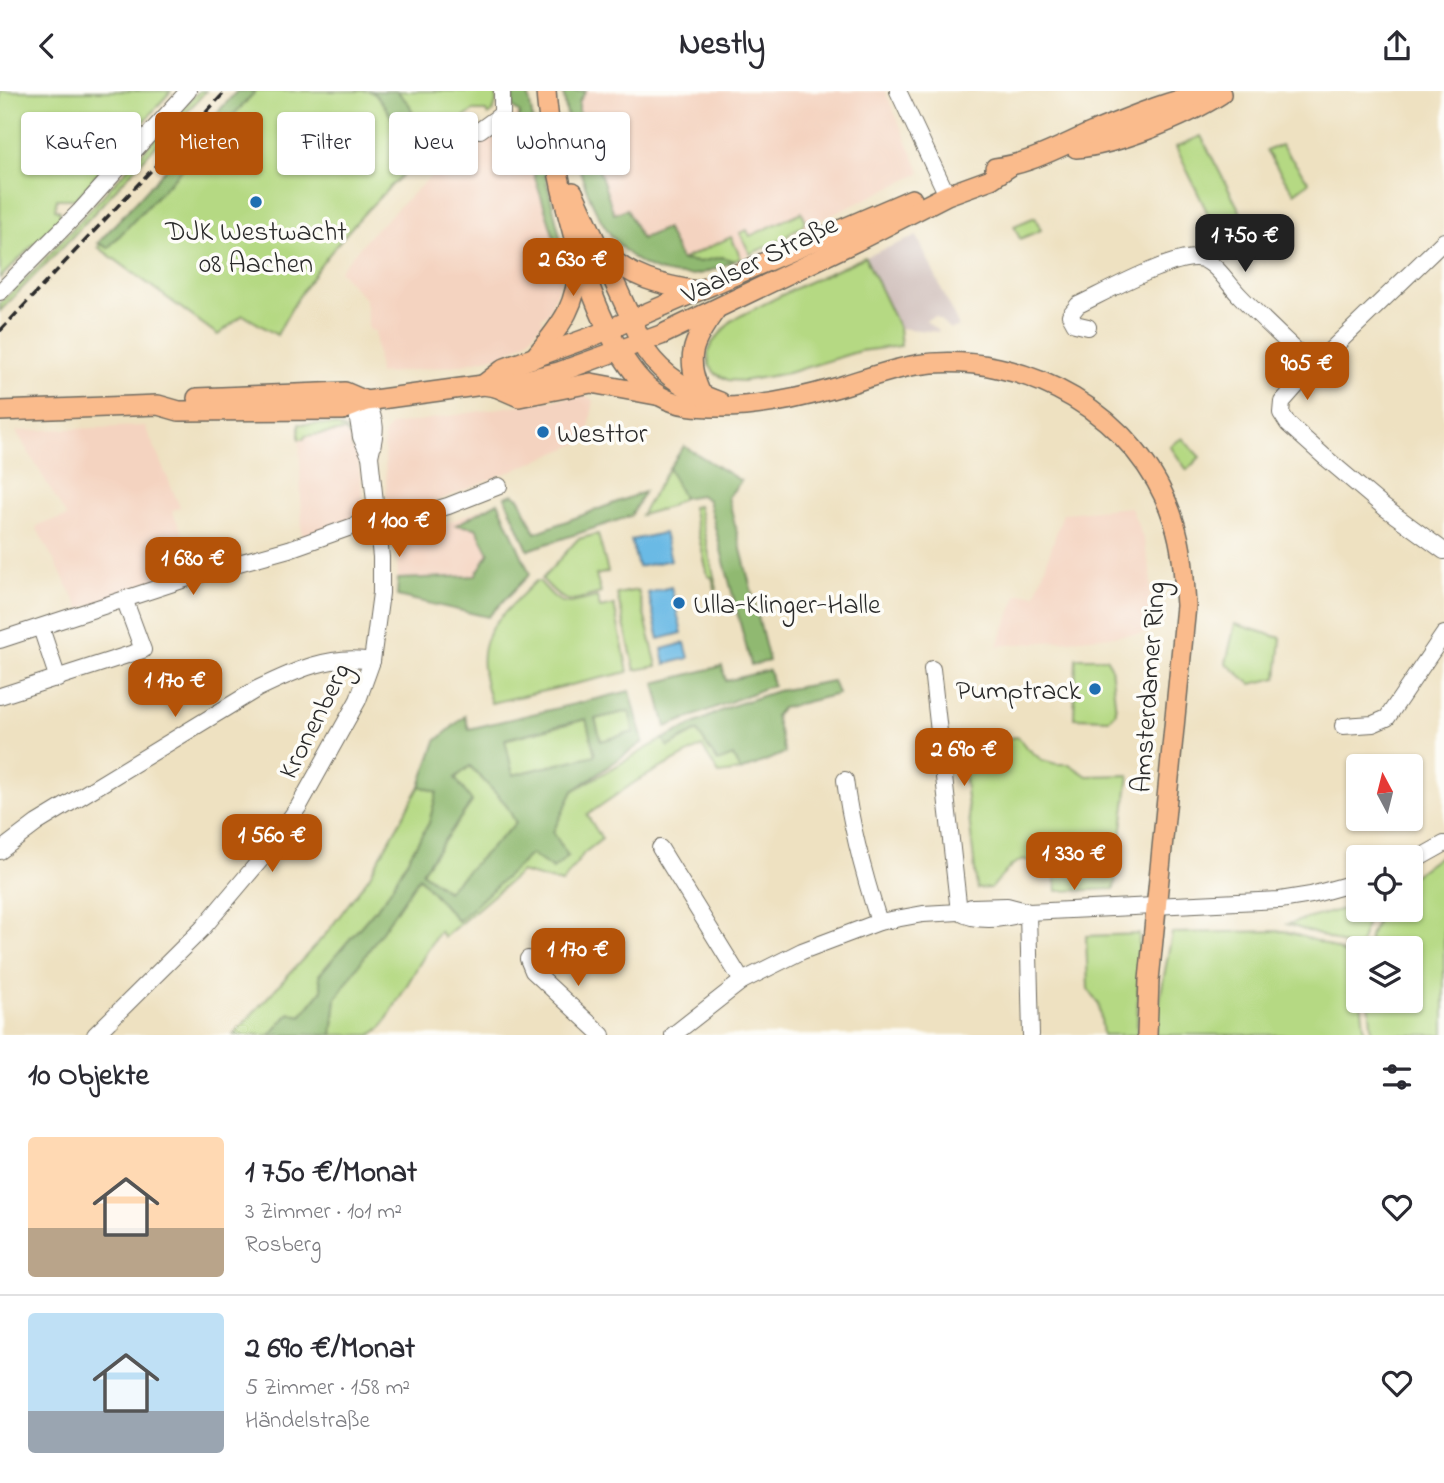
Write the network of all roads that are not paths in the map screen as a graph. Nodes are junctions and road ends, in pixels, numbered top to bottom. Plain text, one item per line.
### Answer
1 (188, 91) edge
2 (502, 91) edge
3 (546, 91) edge
4 (898, 91) edge
5 (1216, 93) edge
6 (480, 130) dead end
7 (945, 190) junction
8 (1444, 241) edge
9 (588, 247) junction
10 (0, 292) edge
11 (698, 292) junction
12 (716, 310) junction
13 (1088, 327) dead end
14 (637, 332) junction
15 (613, 342) junction
16 (533, 359) junction
17 (1313, 367) junction
18 (490, 386) junction
19 (660, 396) junction
20 (702, 396) junction
21 (366, 401) junction
22 (733, 407) junction
23 (0, 411) edge
24 (499, 486) dead end
25 (377, 519) junction
26 (1444, 551) edge
27 (125, 601) junction
28 (41, 628) junction
29 (1444, 634) edge
30 (0, 640) edge
31 (372, 661) junction
32 (932, 669) dead end
33 (58, 679) junction
34 (0, 696) edge
35 (1343, 726) dead end
36 (845, 780) dead end
37 (1444, 844) edge
38 (660, 848) dead end
39 (0, 851) edge
40 (1423, 856) edge
41 (1346, 886) edge
42 (1157, 906) junction
43 (959, 912) junction
44 (1028, 912) junction
45 (879, 922) junction
46 (528, 959) dead end
47 (743, 981) junction
48 (95, 1035) edge
49 (602, 1035) edge
50 (673, 1035) edge
51 (1031, 1035) edge
52 (1147, 1035) edge

1 - 10 street
2 - 6 street
3 - 9 main road
4 - 7 street
5 - 7 main road, Vaalser Straße
7 - 11 main road, Vaalser Straße
7 - 12 main road, Vaalser Straße
8 - 17 street
9 - 11 main road
9 - 14 main road, Amsterdamer Ring
9 - 15 main road, Amsterdamer Ring
9 - 16 main road
11 - 14 main road, Vaalser Straße
12 - 14 main road, Vaalser Straße
12 - 20 main road
13 - 17 street
14 - 15 main road, Vaalser Straße
14 - 20 main road, Amsterdamer Ring
15 - 16 main road, Vaalser Straße
15 - 18 main road, Vaalser Straße
15 - 19 main road, Amsterdamer Ring
16 - 18 main road, Vaalser Straße
17 - 26 street
18 - 19 main road
18 - 21 main road, Vaalser Straße
19 - 22 main road, Amsterdamer Ring
20 - 22 main road, Amsterdamer Ring
21 - 23 main road, Vaalser Straße
21 - 25 street, Kronenberg
22 - 42 main road, Amsterdamer Ring
24 - 25 street
25 - 27 street
25 - 31 street, Kronenberg
27 - 28 street
27 - 33 street
28 - 30 street
28 - 33 street
29 - 35 street
31 - 39 street
31 - 48 street, Kronenberg
32 - 43 street
33 - 34 street
36 - 45 street
37 - 40 street
38 - 47 street
41 - 42 street
42 - 44 street
42 - 52 main road, Amsterdamer Ring
43 - 44 street
43 - 45 street
44 - 51 street
45 - 47 street
46 - 49 street
47 - 50 street

